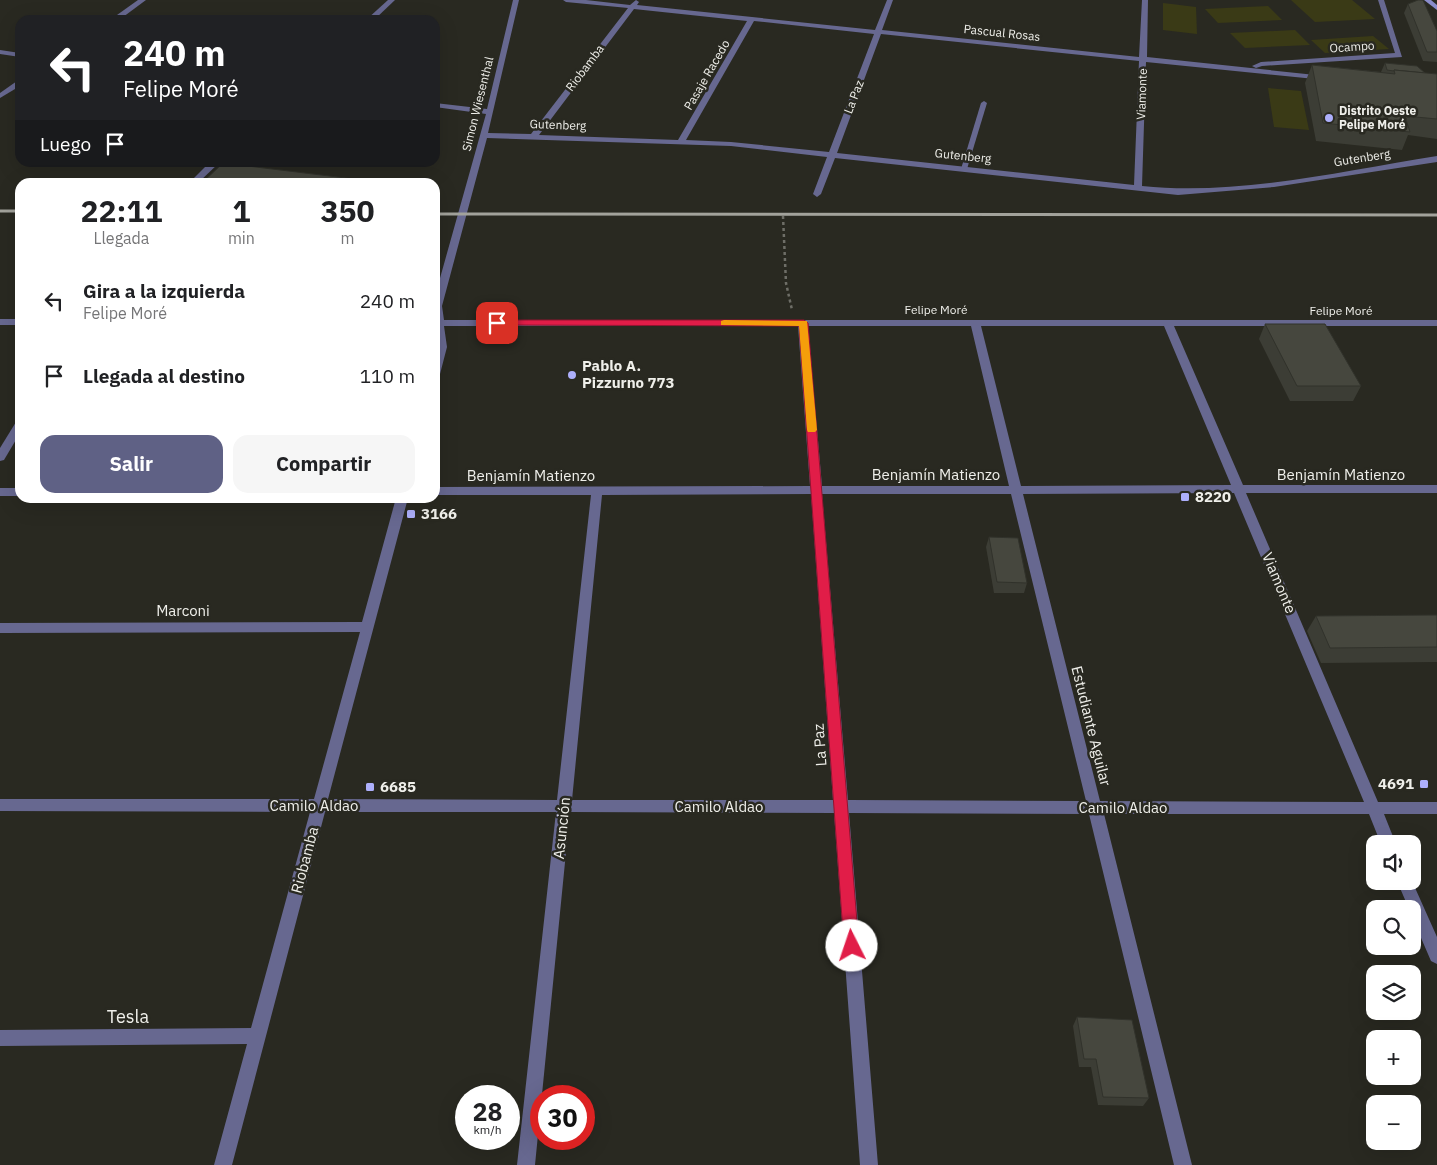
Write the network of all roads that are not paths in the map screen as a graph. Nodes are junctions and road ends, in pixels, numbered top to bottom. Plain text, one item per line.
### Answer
1 (143, 0) edge
2 (392, 0) edge
3 (516, 0) edge
4 (566, 0) edge
5 (890, 0) edge
6 (1145, 0) edge
7 (1381, 0) edge
8 (1427, 0) edge
9 (635, 3) edge
10 (1437, 8) edge
11 (121, 15) edge
12 (376, 15) edge
13 (752, 19) junction
14 (878, 32) junction
15 (0, 52) edge
16 (15, 54) edge
17 (1143, 59) junction
18 (1250, 70) junction
19 (1338, 79) edge
20 (15, 86) edge
21 (0, 96) edge
22 (984, 102) dead end
23 (440, 106) edge
24 (490, 112) junction
25 (483, 135) junction
26 (533, 137) junction
27 (681, 142) junction
28 (832, 154) junction
29 (1437, 159) edge
30 (210, 167) edge
31 (964, 169) junction
32 (198, 178) edge
33 (1138, 188) junction
34 (817, 194) dead end
35 (440, 295) edge
36 (0, 322) edge
37 (15, 322) edge
38 (440, 323) edge
39 (799, 323) junction
40 (975, 323) junction
41 (1168, 323) junction
42 (1437, 323) edge
43 (440, 339) edge
44 (440, 355) edge
45 (15, 432) edge
46 (0, 456) edge
47 (817, 490) junction
48 (1017, 490) junction
49 (1239, 490) junction
50 (1437, 490) edge
51 (440, 491) edge
52 (597, 491) junction
53 (0, 492) edge
54 (15, 492) edge
55 (401, 503) edge
56 (367, 627) junction
57 (0, 628) edge
58 (0, 805) edge
59 (319, 806) junction
60 (564, 806) junction
61 (841, 807) junction
62 (1095, 808) junction
63 (1374, 808) junction
64 (1437, 808) edge
65 (1385, 835) edge
66 (1409, 890) edge
67 (1437, 956) edge
68 (257, 1036) junction
69 (0, 1038) edge
70 (223, 1165) edge
71 (526, 1165) edge
72 (869, 1165) edge
73 (1183, 1165) edge

1 - 11 street
2 - 12 street
3 - 24 street, Simon Wiesenthal
4 - 9 street, Pascual Rosas
5 - 14 street, La Paz
6 - 17 street, Viamonte
7 - 18 street, Ocampo
8 - 10 main road
9 - 13 street, Pascual Rosas
9 - 26 street, Riobamba
13 - 14 street, Pascual Rosas
13 - 27 street, Pasaje Racedo
14 - 17 street, Pascual Rosas
14 - 28 street, La Paz
15 - 16 street
17 - 18 street, Pascual Rosas
17 - 33 street, Viamonte
18 - 19 street, Pascual Rosas
20 - 21 street
22 - 31 lane
23 - 24 street
24 - 25 street, Simon Wiesenthal
25 - 26 street, Gutenberg
25 - 35 street, Simon Wiesenthal
26 - 27 street, Gutenberg
27 - 28 street, Gutenberg
28 - 31 street, Gutenberg
28 - 34 street, La Paz
29 - 33 street, Gutenberg
30 - 32 street
31 - 33 street, Gutenberg
36 - 37 street
38 - 39 street, Felipe Moré
39 - 40 street, Felipe Moré
39 - 47 street, La Paz
40 - 41 street, Felipe Moré
40 - 48 street, Estudiante Aguilar
41 - 42 street, Felipe Moré
41 - 49 street, Viamonte
43 - 44 street
45 - 46 street
47 - 48 street, Benjamín Matienzo
47 - 52 street, Benjamín Matienzo
47 - 61 street, La Paz
48 - 49 street, Benjamín Matienzo
48 - 62 street, Estudiante Aguilar
49 - 50 street, Benjamín Matienzo
49 - 63 street, Viamonte
51 - 52 street, Benjamín Matienzo
52 - 60 street, Asunción
53 - 54 street
55 - 56 street, Riobamba
56 - 57 street, Marconi
56 - 59 street, Riobamba
58 - 59 street, Camilo Aldao
59 - 60 street, Camilo Aldao
59 - 68 street, Riobamba
60 - 61 street, Camilo Aldao
60 - 71 street, Asunción
61 - 62 street, Camilo Aldao
61 - 72 street, La Paz
62 - 63 street, Camilo Aldao
62 - 73 street, Estudiante Aguilar
63 - 64 street, Camilo Aldao
63 - 65 street, Viamonte
66 - 67 street
68 - 69 street, Tesla
68 - 70 street, Riobamba

